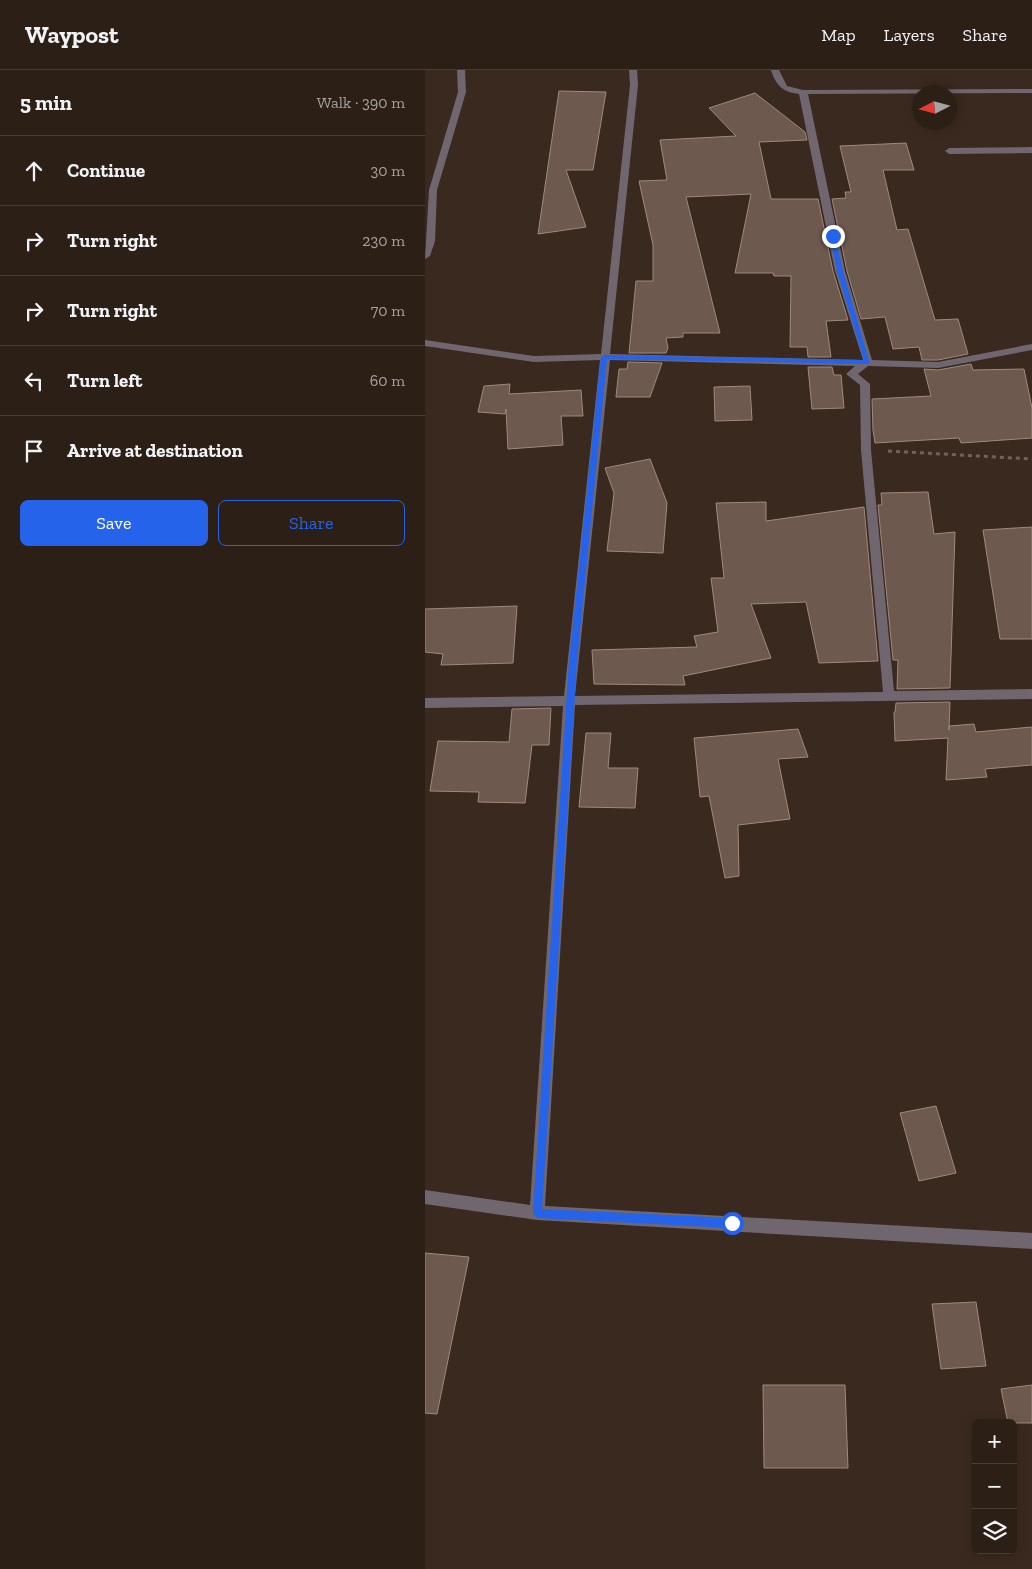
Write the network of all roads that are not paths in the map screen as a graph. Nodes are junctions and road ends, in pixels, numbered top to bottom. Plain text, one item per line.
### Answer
1 (461, 70) edge
2 (633, 70) edge
3 (775, 70) edge
4 (1032, 91) edge
5 (803, 92) junction
6 (1032, 150) edge
7 (949, 151) dead end
8 (425, 256) edge
9 (425, 343) edge
10 (1032, 347) edge
11 (605, 357) junction
12 (868, 362) junction
13 (1032, 694) edge
14 (889, 696) junction
15 (569, 701) junction
16 (425, 703) edge
17 (425, 1197) edge
18 (537, 1213) junction
19 (1032, 1241) edge

1 - 8 street
2 - 11 street
3 - 5 street
4 - 5 street
5 - 12 street
6 - 7 street
9 - 11 street
10 - 12 street
11 - 12 street
11 - 15 street
12 - 14 street
13 - 14 street
14 - 15 street
15 - 16 street
15 - 18 street
17 - 18 street
18 - 19 street

